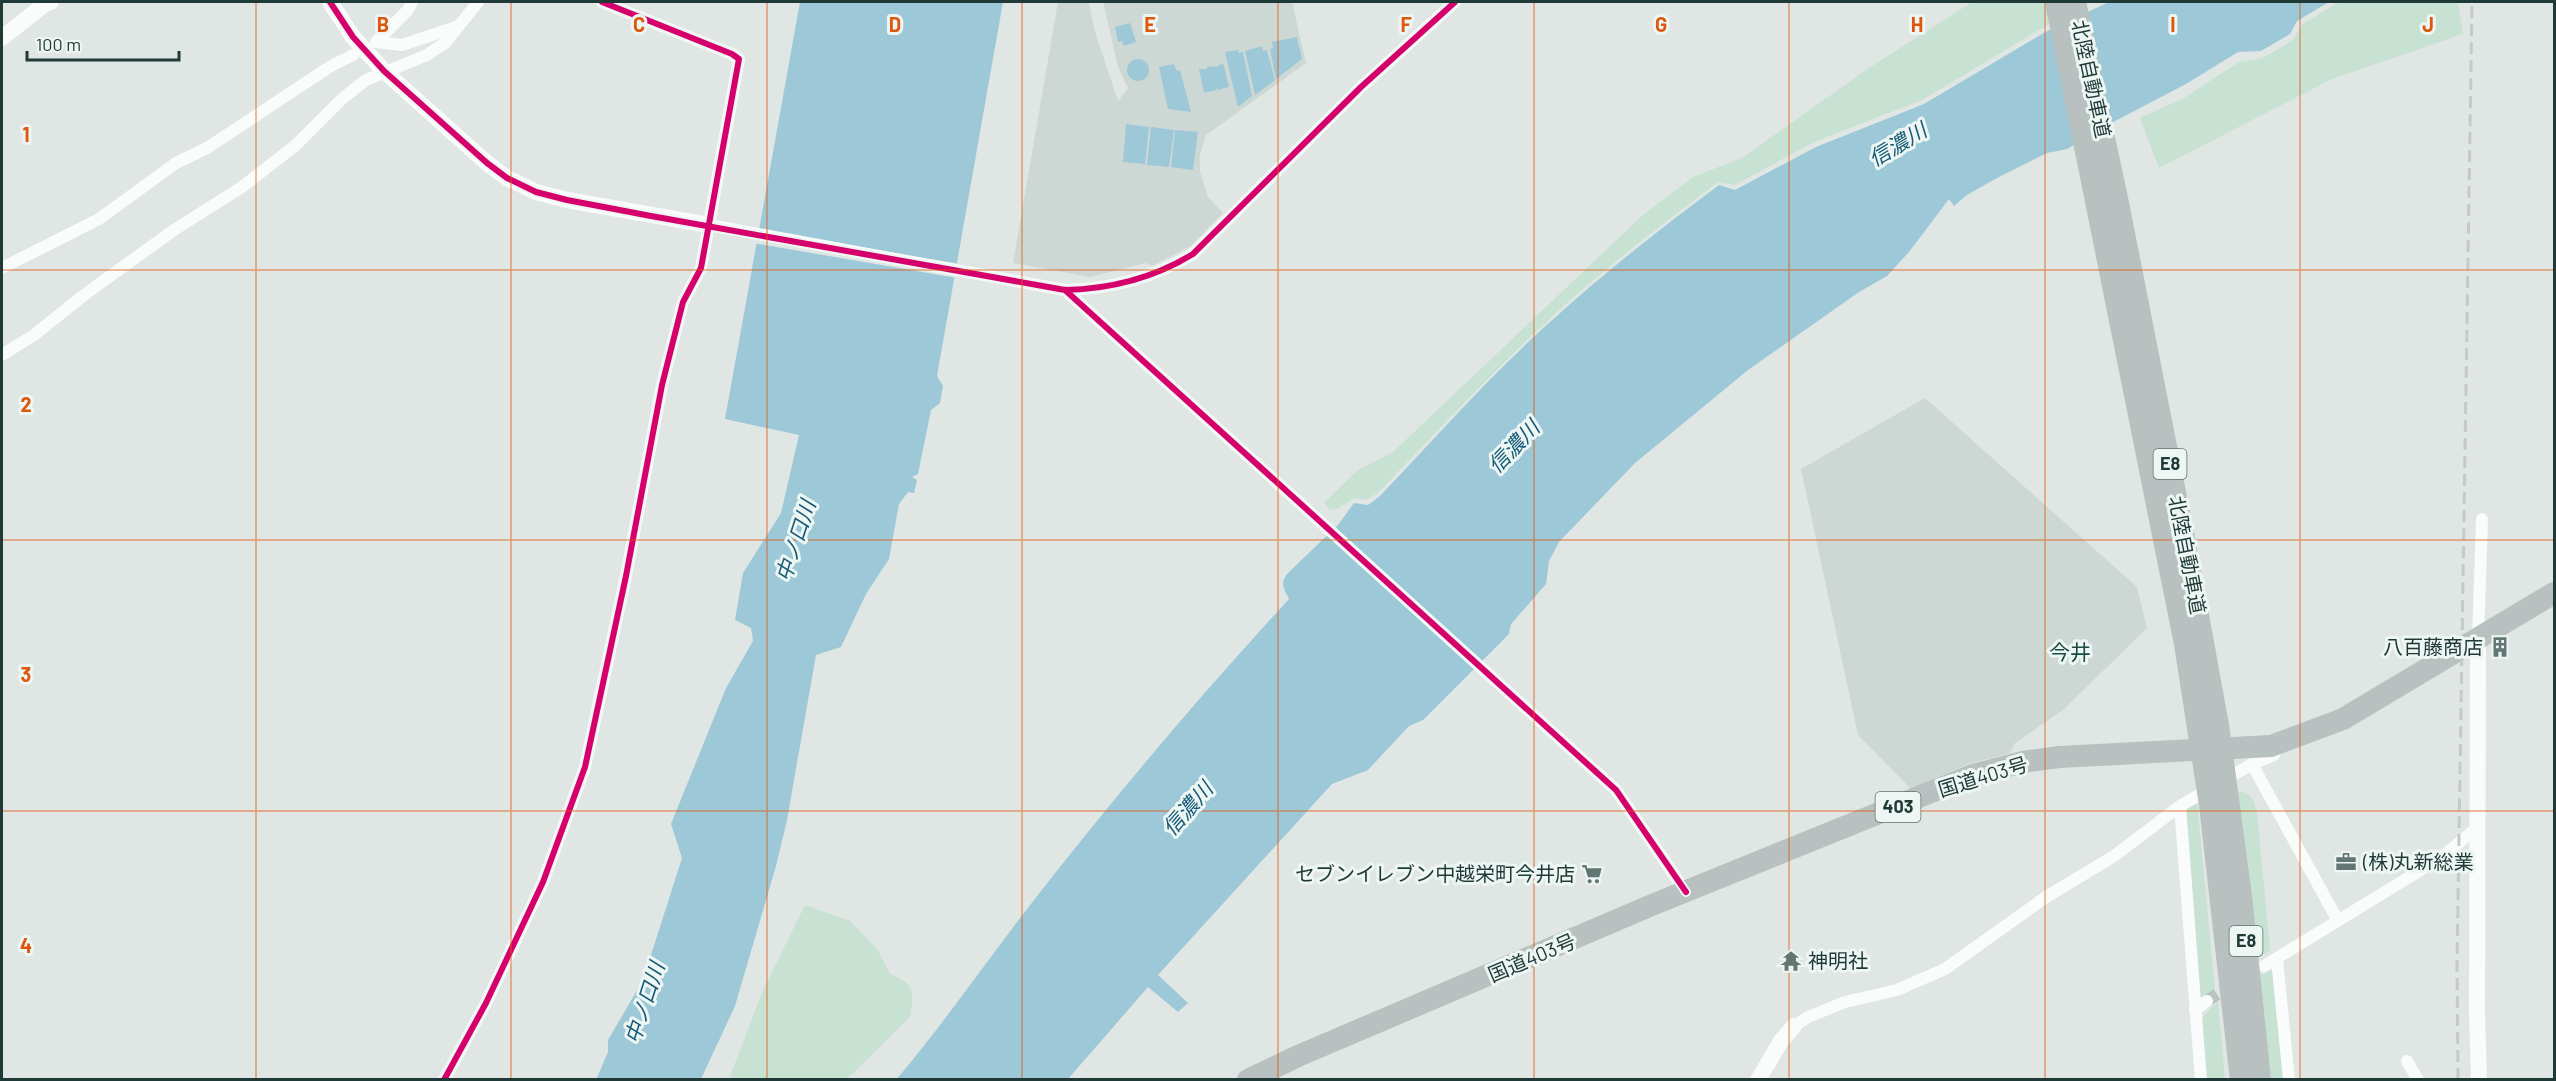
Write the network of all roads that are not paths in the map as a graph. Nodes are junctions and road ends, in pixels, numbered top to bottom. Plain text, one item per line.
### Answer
1 (51, 2) edge
2 (330, 2) edge
3 (412, 2) edge
4 (478, 2) edge
5 (602, 2) edge
6 (1455, 2) edge
7 (2056, 2) edge
8 (2075, 2) edge
9 (460, 26) junction
10 (2, 38) edge
11 (353, 55) dead end
12 (384, 71) junction
13 (709, 225) junction
14 (2, 268) edge
15 (1065, 290) junction
16 (2, 355) edge
17 (2482, 519) dead end
18 (2554, 593) edge
19 (2478, 638) junction
20 (2209, 726) junction
21 (2276, 744) junction
22 (2252, 764) junction
23 (2220, 804) junction
24 (2180, 806) junction
25 (2479, 826) junction
26 (1686, 892) junction
27 (2337, 919) junction
28 (2277, 959) junction
29 (2264, 966) dead end
30 (2207, 1001) tunnel mouth
31 (2194, 1010) junction
32 (1794, 1026) joint
33 (2407, 1061) dead end
34 (444, 1080) edge
35 (1248, 1080) edge
36 (1758, 1080) edge
37 (2201, 1080) edge
38 (2241, 1080) edge
39 (2260, 1080) edge
40 (2289, 1080) edge
41 (2418, 1080) edge
42 (2479, 1080) edge

1 - 10 street
2 - 12 street
3 - 9 street
4 - 9 street
5 - 13 street
6 - 15 street
7 - 20 highway, 北陸自動車道 / E8
8 - 20 highway, 北陸自動車道 / E8
9 - 12 street
11 - 14 street
12 - 13 street
12 - 16 street
13 - 15 street
13 - 34 street
15 - 26 street
17 - 19 street
18 - 19 highway, 国道403号 / 403
19 - 21 highway, 国道403号 / 403
19 - 25 street
20 - 23 highway, 北陸自動車道 / E8
21 - 22 street
21 - 26 highway, 国道403号 / 403
22 - 24 street
22 - 27 street
23 - 38 highway, 北陸自動車道 / E8
23 - 39 highway, 北陸自動車道 / E8
24 - 31 street
24 - 32 street
25 - 27 street
25 - 42 street
26 - 35 highway, 国道403号 / 403
27 - 28 street
28 - 29 street
28 - 40 street
30 - 31 street
31 - 37 street
32 - 36 street
33 - 41 street

